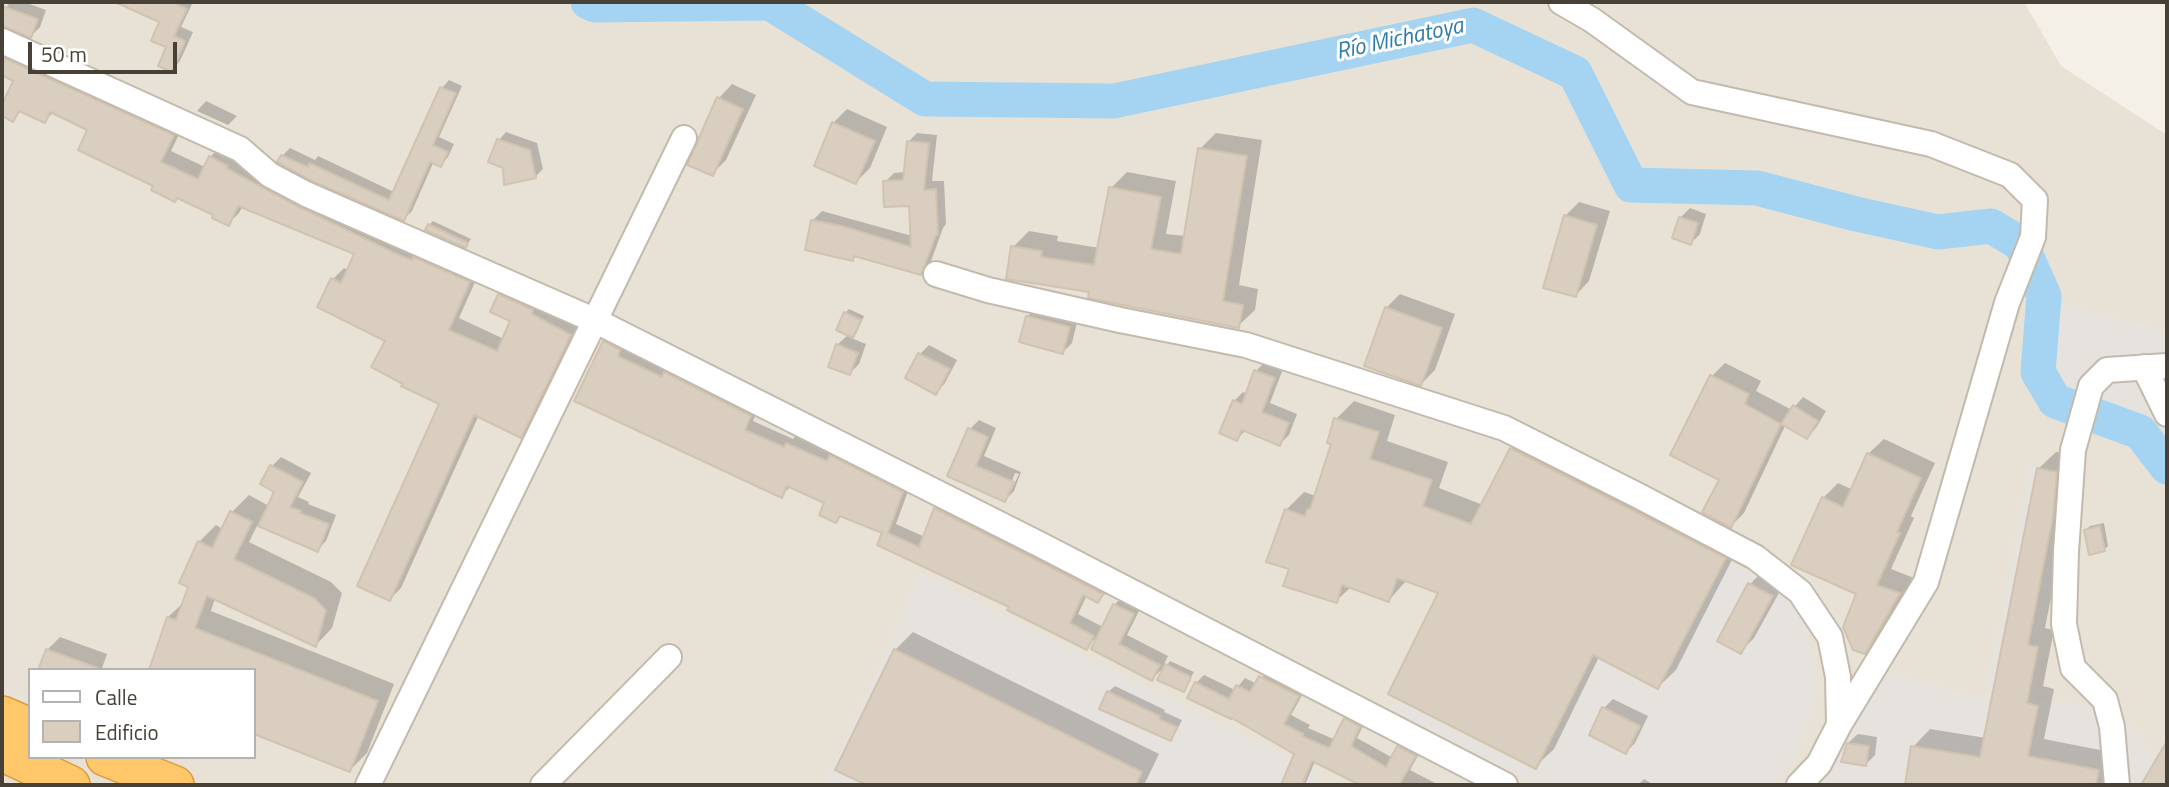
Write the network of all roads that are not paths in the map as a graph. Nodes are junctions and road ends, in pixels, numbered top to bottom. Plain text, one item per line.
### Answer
1 (1561, 2) edge
2 (2, 41) edge
3 (684, 138) dead end
4 (936, 274) dead end
5 (596, 321) junction
6 (2156, 367) edge
7 (2167, 414) edge
8 (669, 657) dead end
9 (2, 715) edge
10 (1839, 725) junction
11 (28, 726) edge
12 (2, 752) edge
13 (110, 759) edge
14 (71, 785) edge
15 (174, 785) edge
16 (368, 785) edge
17 (543, 785) edge
18 (1505, 785) edge
19 (1799, 785) edge
20 (2116, 785) edge

1 - 10 street
2 - 5 street
3 - 5 street
4 - 10 street
5 - 16 street
5 - 18 street
6 - 7 street
6 - 20 street
8 - 17 street
9 - 11 highway
10 - 19 street
12 - 14 highway
13 - 15 highway

